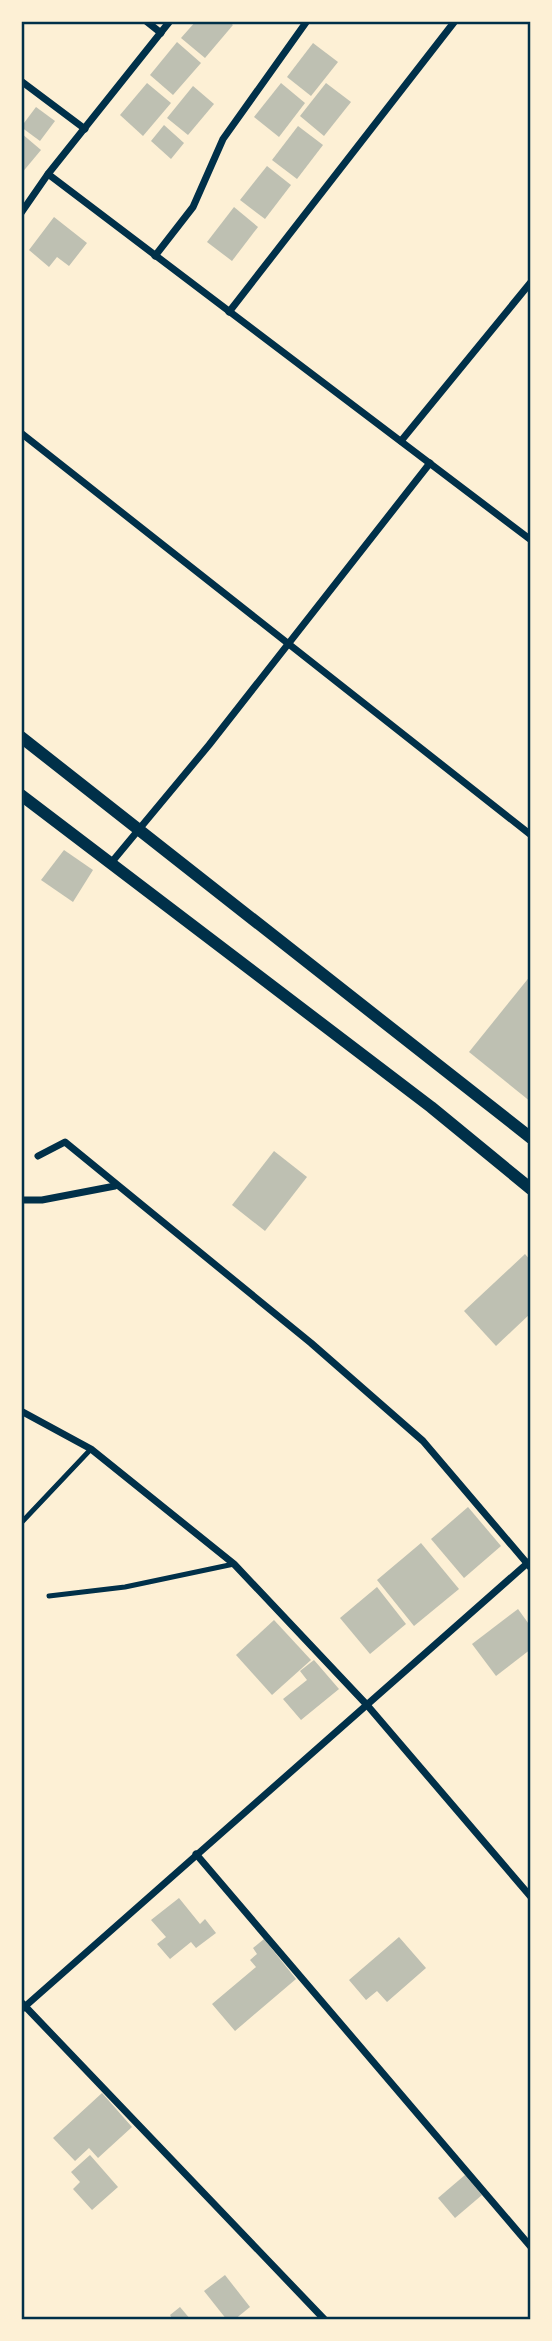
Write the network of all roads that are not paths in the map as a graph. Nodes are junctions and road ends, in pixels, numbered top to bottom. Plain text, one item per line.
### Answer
1 (146, 21) edge
2 (170, 21) edge
3 (307, 21) edge
4 (455, 21) edge
5 (161, 33) junction
6 (21, 81) edge
7 (85, 129) junction
8 (48, 174) junction
9 (21, 213) edge
10 (155, 256) junction
11 (531, 282) edge
12 (229, 312) junction
13 (21, 433) edge
14 (401, 441) junction
15 (430, 463) junction
16 (531, 540) edge
17 (288, 646) junction
18 (21, 737) edge
19 (21, 795) edge
20 (139, 832) junction
21 (531, 835) edge
22 (111, 863) junction
23 (531, 1138) edge
24 (38, 1156) dead end
25 (115, 1186) junction
26 (531, 1189) edge
27 (21, 1200) edge
28 (21, 1410) edge
29 (91, 1449) junction
30 (21, 1523) edge
31 (234, 1564) junction
32 (530, 1564) edge
33 (49, 1596) dead end
34 (367, 1705) junction
35 (197, 1854) junction
36 (531, 1897) edge
37 (22, 2007) edge
38 (531, 2247) edge
39 (325, 2320) edge

1 - 5 street
2 - 5 street
3 - 10 street
4 - 12 street
5 - 7 street
6 - 7 street
7 - 8 street
8 - 9 street
8 - 10 street
10 - 12 street
11 - 14 street
12 - 14 street
13 - 17 street
14 - 15 street
15 - 16 street
15 - 17 street
17 - 20 street
17 - 21 street
18 - 20 street
19 - 22 street
20 - 22 street
20 - 23 street
22 - 26 street
24 - 25 street
25 - 27 street
25 - 32 street
28 - 29 street
29 - 30 lane
29 - 31 street
31 - 33 lane
31 - 34 street
32 - 34 street
34 - 35 street
34 - 36 street
35 - 37 street
35 - 38 street
37 - 39 street

